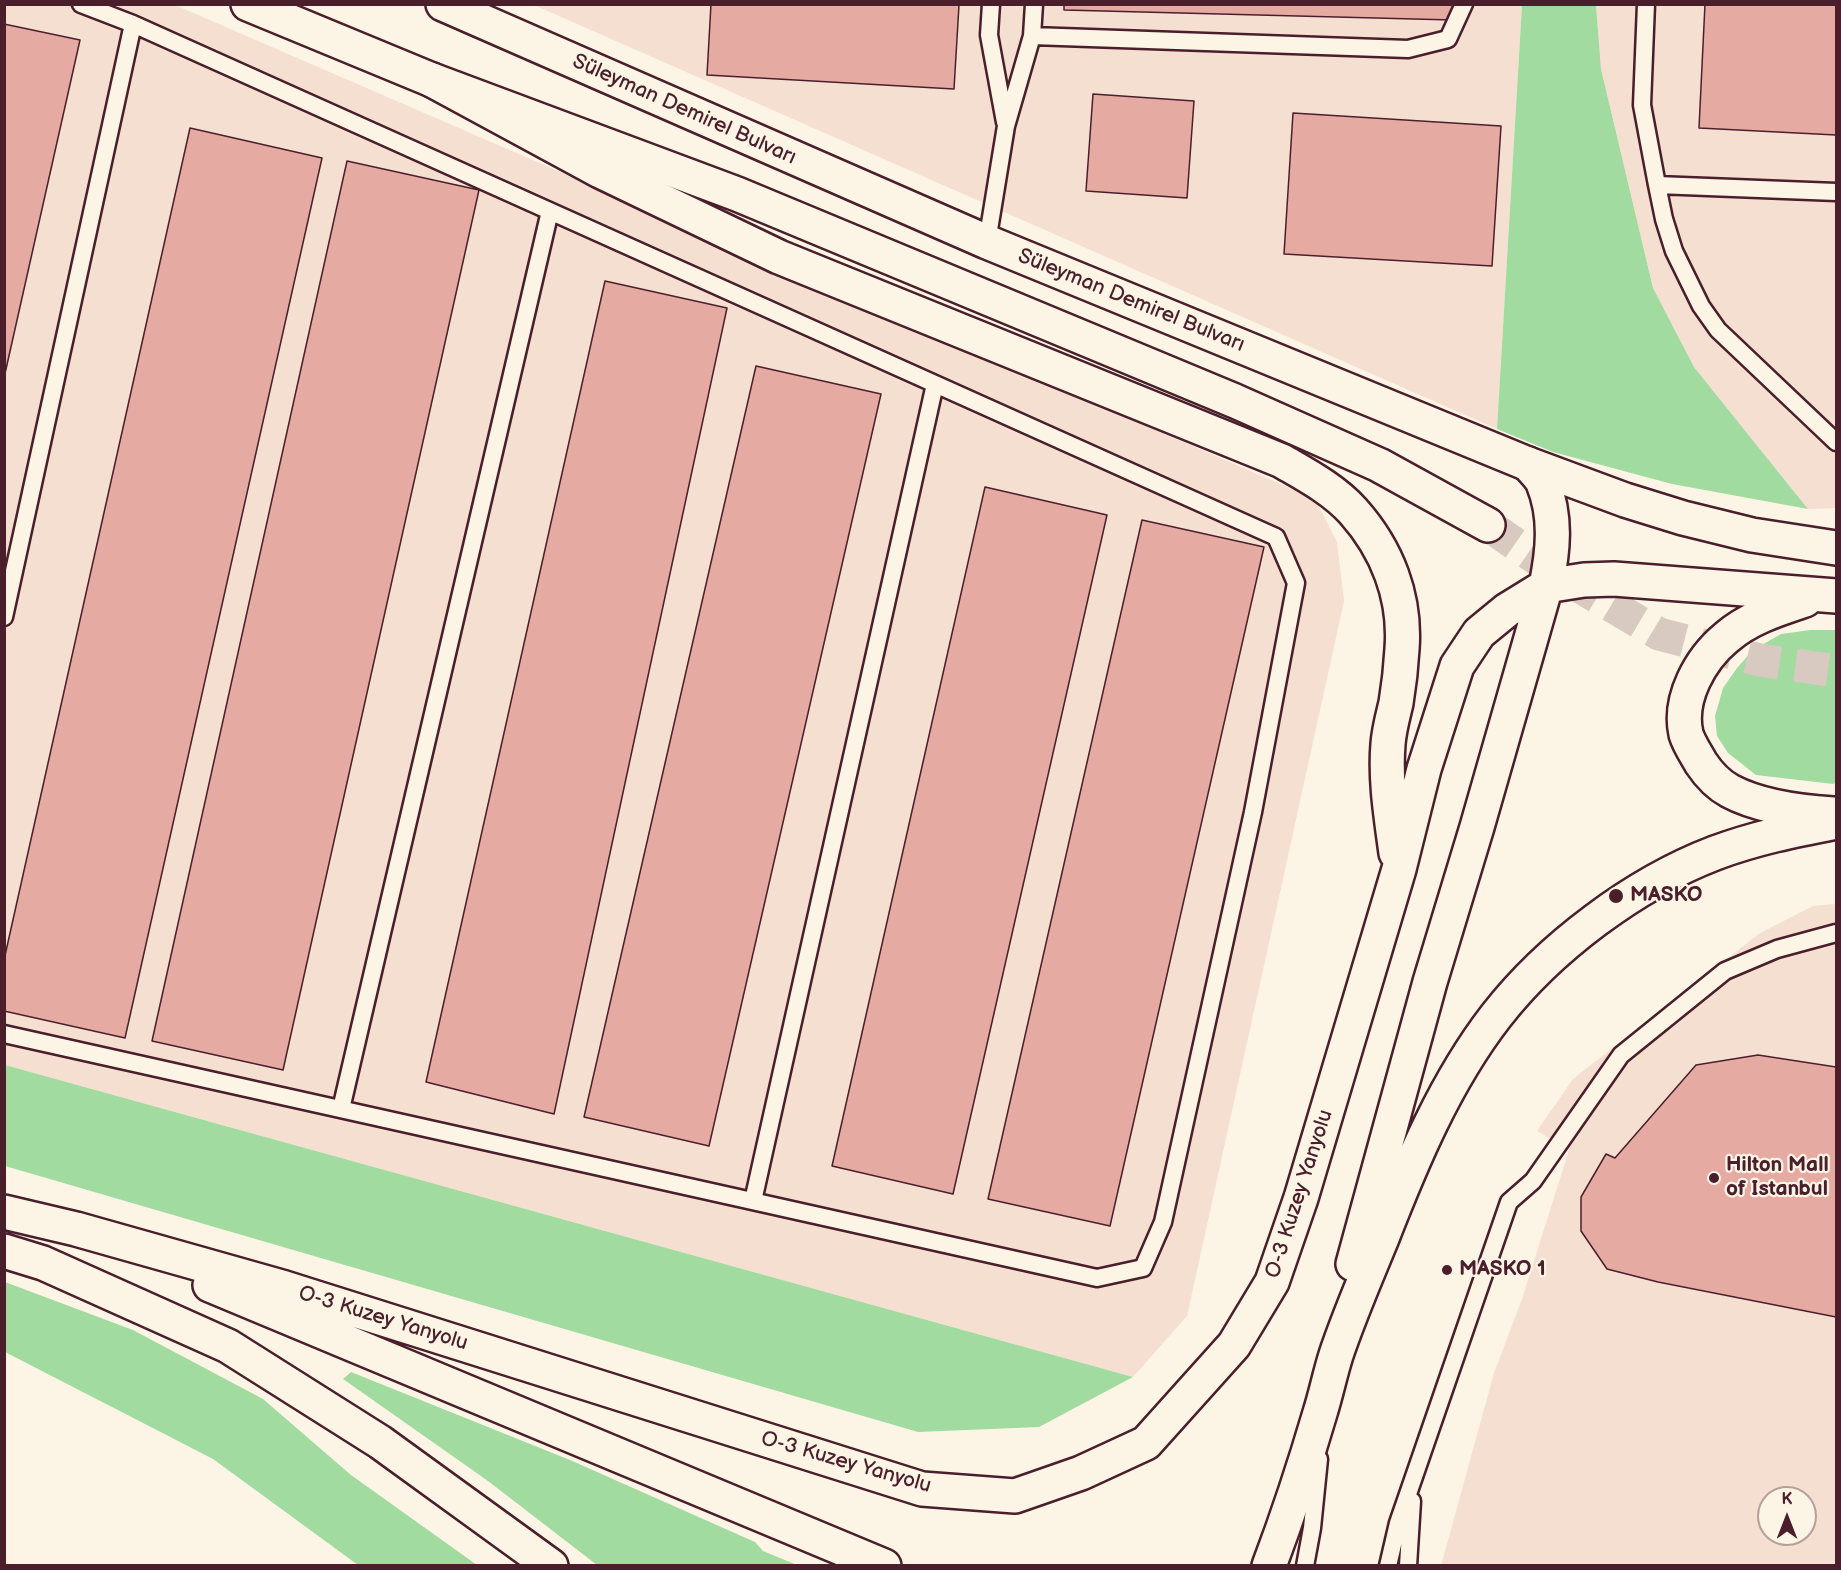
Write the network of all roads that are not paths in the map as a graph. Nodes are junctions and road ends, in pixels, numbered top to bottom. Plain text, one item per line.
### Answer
1 (81, 4) edge
2 (248, 4) edge
3 (443, 4) edge
4 (991, 4) edge
5 (1034, 4) edge
6 (1464, 4) edge
7 (1647, 4) edge
8 (134, 24) junction
9 (1032, 36) junction
10 (432, 80) junction
11 (1006, 126) junction
12 (1657, 185) junction
13 (1836, 192) edge
14 (550, 211) junction
15 (987, 242) junction
16 (935, 384) junction
17 (1836, 442) edge
18 (1528, 464) junction
19 (1488, 525) tunnel mouth
20 (1836, 548) edge
21 (1546, 586) junction
22 (1828, 596) edge
23 (4, 617) edge
24 (1836, 815) edge
25 (1836, 822) edge
26 (1399, 869) junction
27 (1836, 918) edge
28 (1834, 934) edge
29 (4, 1034) edge
30 (341, 1109) junction
31 (753, 1202) junction
32 (4, 1212) edge
33 (75, 1229) junction
34 (4, 1251) edge
35 (1336, 1355) junction
36 (1320, 1414) junction
37 (1413, 1480) junction
38 (551, 1566) edge
39 (884, 1566) edge
40 (1269, 1566) edge
41 (1305, 1566) edge
42 (1388, 1566) edge
43 (1408, 1566) edge

1 - 8 lane
2 - 10 main road
3 - 15 main road, Süleyman Demirel Bulvarı
4 - 11 lane
5 - 9 lane
6 - 9 lane
7 - 12 lane
8 - 14 lane
8 - 23 lane
9 - 11 lane
10 - 19 main road
10 - 26 main road
11 - 15 lane
12 - 13 lane
12 - 17 lane
14 - 16 lane
14 - 30 lane
15 - 18 main road, Süleyman Demirel Bulvarı
16 - 31 lane
16 - 31 lane
18 - 20 main road, Süleyman Demirel Bulvarı
18 - 21 main road
21 - 22 main road
21 - 26 main road, O-3 Kuzey Yanyolu
21 - 35 main road
22 - 24 main road
25 - 35 main road
26 - 33 main road, O-3 Kuzey Yanyolu
27 - 28 lane
28 - 37 lane
29 - 30 lane
30 - 31 lane
32 - 33 main road, O-3 Kuzey Yanyolu
33 - 39 main road
34 - 38 main road
35 - 36 main road
36 - 40 main road
36 - 41 lane
37 - 42 lane
37 - 43 lane

